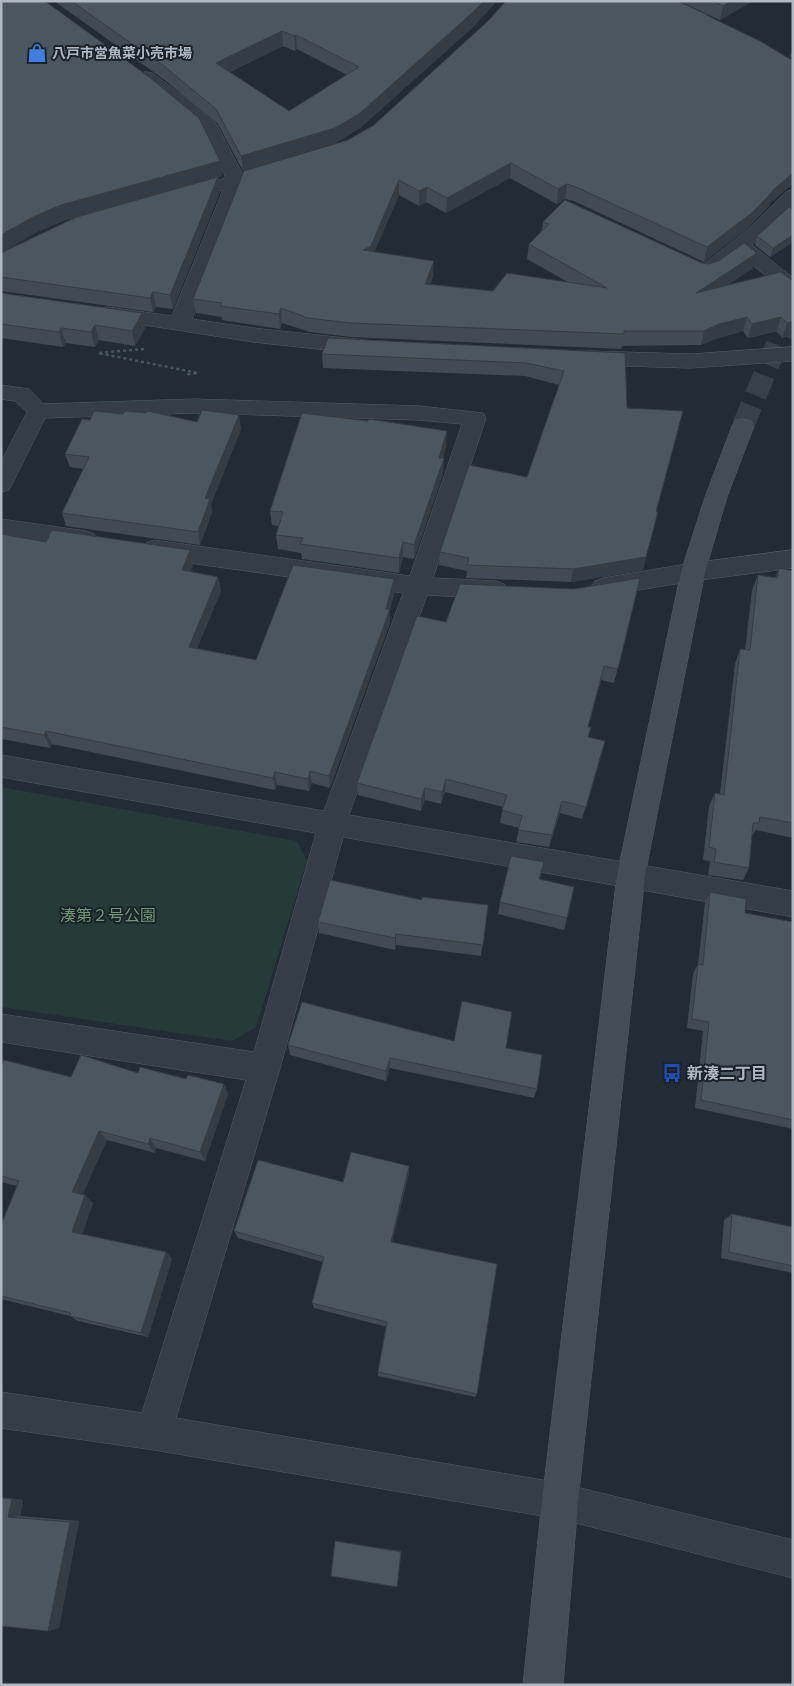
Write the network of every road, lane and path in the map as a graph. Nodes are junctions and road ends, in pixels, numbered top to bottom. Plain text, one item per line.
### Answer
1 (136, 69) edge
2 (292, 166) edge
3 (236, 180) junction
4 (793, 196) edge
5 (170, 198) edge
6 (740, 245) junction
7 (680, 260) edge
8 (793, 288) edge
9 (88, 310) edge
10 (180, 323) junction
11 (380, 348) edge
12 (793, 354) edge
13 (571, 357) edge
14 (179, 376) dead end
15 (1, 392) edge
16 (38, 411) junction
17 (743, 426) tunnel mouth
18 (1, 484) edge
19 (1, 528) edge
20 (108, 542) edge
21 (137, 547) edge
22 (793, 560) edge
23 (693, 572) junction
24 (418, 586) junction
25 (513, 590) edge
26 (580, 591) edge
27 (1, 766) edge
28 (333, 822) junction
29 (631, 875) junction
30 (793, 904) edge
31 (1, 1028) edge
32 (265, 1068) junction
33 (1, 1410) edge
34 (154, 1432) junction
35 (560, 1501) junction
36 (793, 1560) edge
37 (543, 1685) edge

1 - 3 street
2 - 3 street
3 - 5 street
3 - 10 street
4 - 6 street
6 - 7 street
6 - 8 street
9 - 10 street
10 - 11 street
10 - 14 path
12 - 13 street
15 - 16 street
16 - 18 street
16 - 24 street
17 - 23 street
19 - 20 street
21 - 24 street
22 - 23 street
23 - 26 street
23 - 29 street
24 - 25 street
24 - 28 street
27 - 28 street
28 - 29 street
28 - 32 street
29 - 30 street
29 - 35 street
31 - 32 street
32 - 34 street
33 - 34 street
34 - 35 street
35 - 36 street
35 - 37 street

